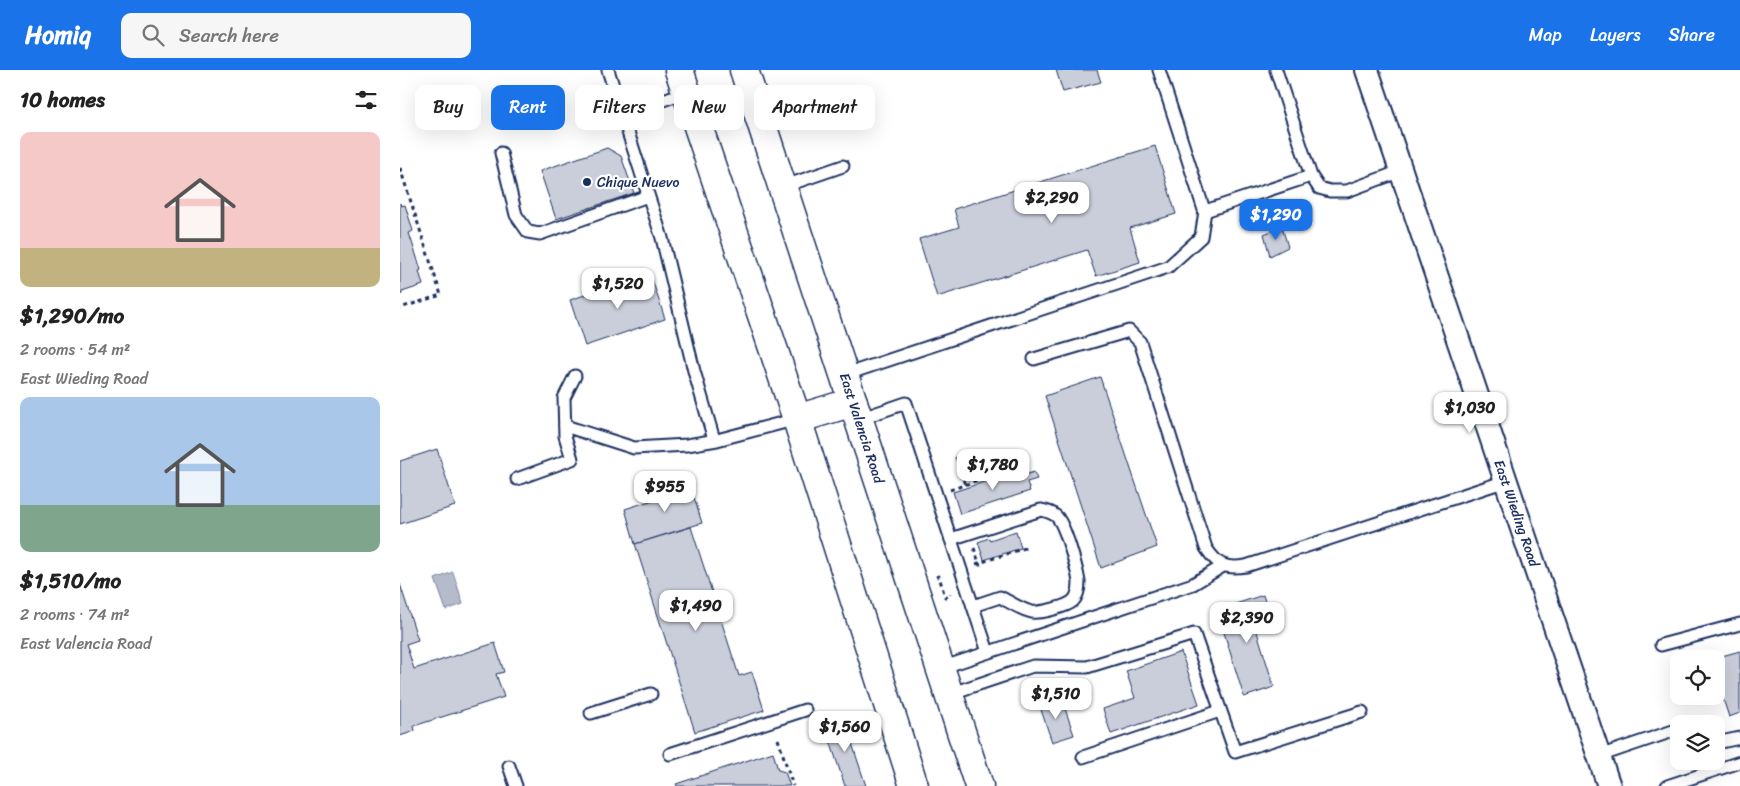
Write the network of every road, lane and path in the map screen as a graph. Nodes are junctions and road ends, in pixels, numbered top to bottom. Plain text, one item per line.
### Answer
1 (608, 70) edge
2 (744, 70) edge
3 (1159, 70) edge
4 (1276, 70) edge
5 (1367, 70) edge
6 (683, 81) edge
7 (613, 85) edge
8 (664, 91) edge
9 (628, 130) edge
10 (500, 152) dead end
11 (843, 166) dead end
12 (400, 168) edge
13 (1401, 172) junction
14 (1311, 176) junction
15 (782, 187) junction
16 (648, 196) junction
17 (1205, 213) junction
18 (400, 308) edge
19 (1034, 359) dead end
20 (844, 375) junction
21 (575, 376) dead end
22 (856, 410) junction
23 (797, 419) junction
24 (565, 426) junction
25 (713, 436) dead end
26 (956, 457) dead end
27 (1018, 466) dead end
28 (517, 479) dead end
29 (1506, 481) junction
30 (964, 484) junction
31 (936, 494) junction
32 (951, 539) junction
33 (1223, 566) junction
34 (973, 606) junction
35 (1740, 624) edge
36 (1661, 645) dead end
37 (988, 652) junction
38 (941, 668) junction
39 (651, 694) dead end
40 (949, 694) junction
41 (805, 710) dead end
42 (1220, 711) junction
43 (1362, 712) dead end
44 (591, 713) dead end
45 (1670, 732) edge
46 (1740, 738) edge
47 (778, 739) dead end
48 (1725, 741) edge
49 (670, 754) dead end
50 (1599, 756) junction
51 (1083, 757) dead end
52 (1740, 762) edge
53 (509, 766) dead end
54 (516, 786) edge
55 (793, 786) edge
56 (914, 786) edge
57 (979, 786) edge
58 (1609, 786) edge
59 (1667, 786) edge

1 - 7 lane
2 - 15 main road, East Valencia Road
3 - 17 lane
4 - 14 lane
5 - 13 street, East Wieding Road
6 - 8 lane
6 - 23 main road
9 - 16 lane
10 - 16 lane
11 - 15 lane
12 - 18 path
13 - 14 lane
13 - 29 street, East Wieding Road
14 - 17 lane
15 - 20 main road, East Valencia Road
16 - 25 lane
17 - 20 lane
19 - 33 lane
20 - 22 main road, East Valencia Road
21 - 24 lane
22 - 23 main road
22 - 31 lane
22 - 38 main road, East Valencia Road
23 - 24 lane
23 - 56 main road
24 - 28 lane
26 - 30 path
27 - 30 path
29 - 33 lane
29 - 50 street, East Wieding Road
30 - 31 path
31 - 32 lane
32 - 34 lane
32 - 34 lane
33 - 37 lane
34 - 37 lane
35 - 36 lane
37 - 38 lane
38 - 40 main road, East Valencia Road
39 - 44 lane
40 - 42 lane
40 - 57 main road, East Valencia Road
41 - 49 lane
42 - 43 lane
42 - 51 lane
45 - 50 lane
46 - 48 lane
47 - 55 path
50 - 58 street, East Wieding Road
52 - 59 lane
53 - 54 lane

